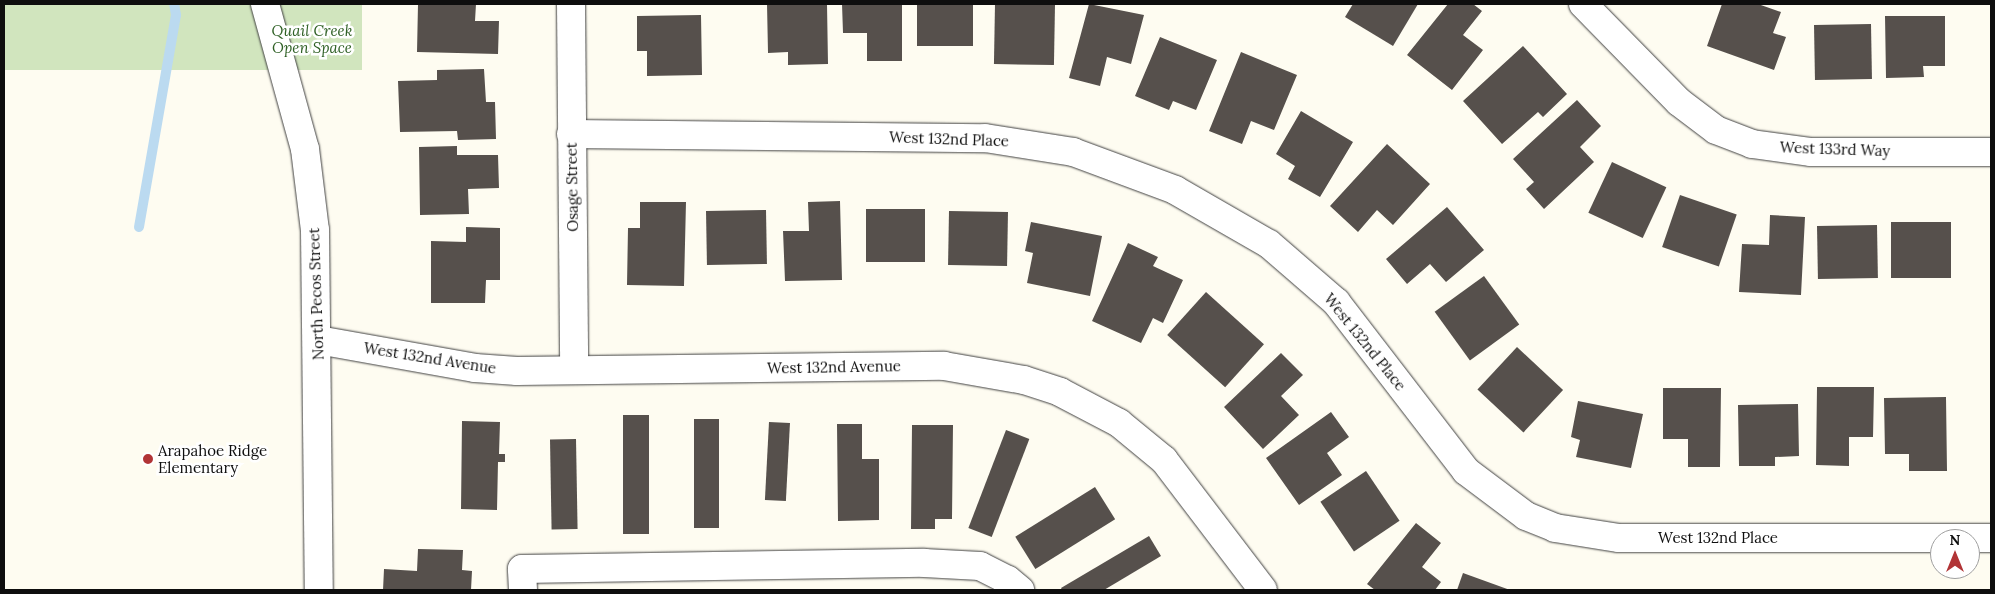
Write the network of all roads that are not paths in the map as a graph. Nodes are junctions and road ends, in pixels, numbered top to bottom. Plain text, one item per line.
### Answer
1 (265, 4) edge
2 (571, 4) edge
3 (1584, 4) edge
4 (571, 134) junction
5 (1991, 152) edge
6 (318, 340) junction
7 (574, 370) junction
8 (1991, 538) edge
9 (522, 580) edge
10 (319, 590) edge
11 (1020, 590) edge
12 (1263, 590) edge

1 - 6 street, North Pecos Street
2 - 4 street, Osage Street
3 - 5 street, West 133rd Way
4 - 7 street, Osage Street
4 - 8 street, West 132nd Place
6 - 7 street, West 132nd Avenue
6 - 10 street, North Pecos Street
7 - 12 street, West 132nd Avenue
9 - 11 street

